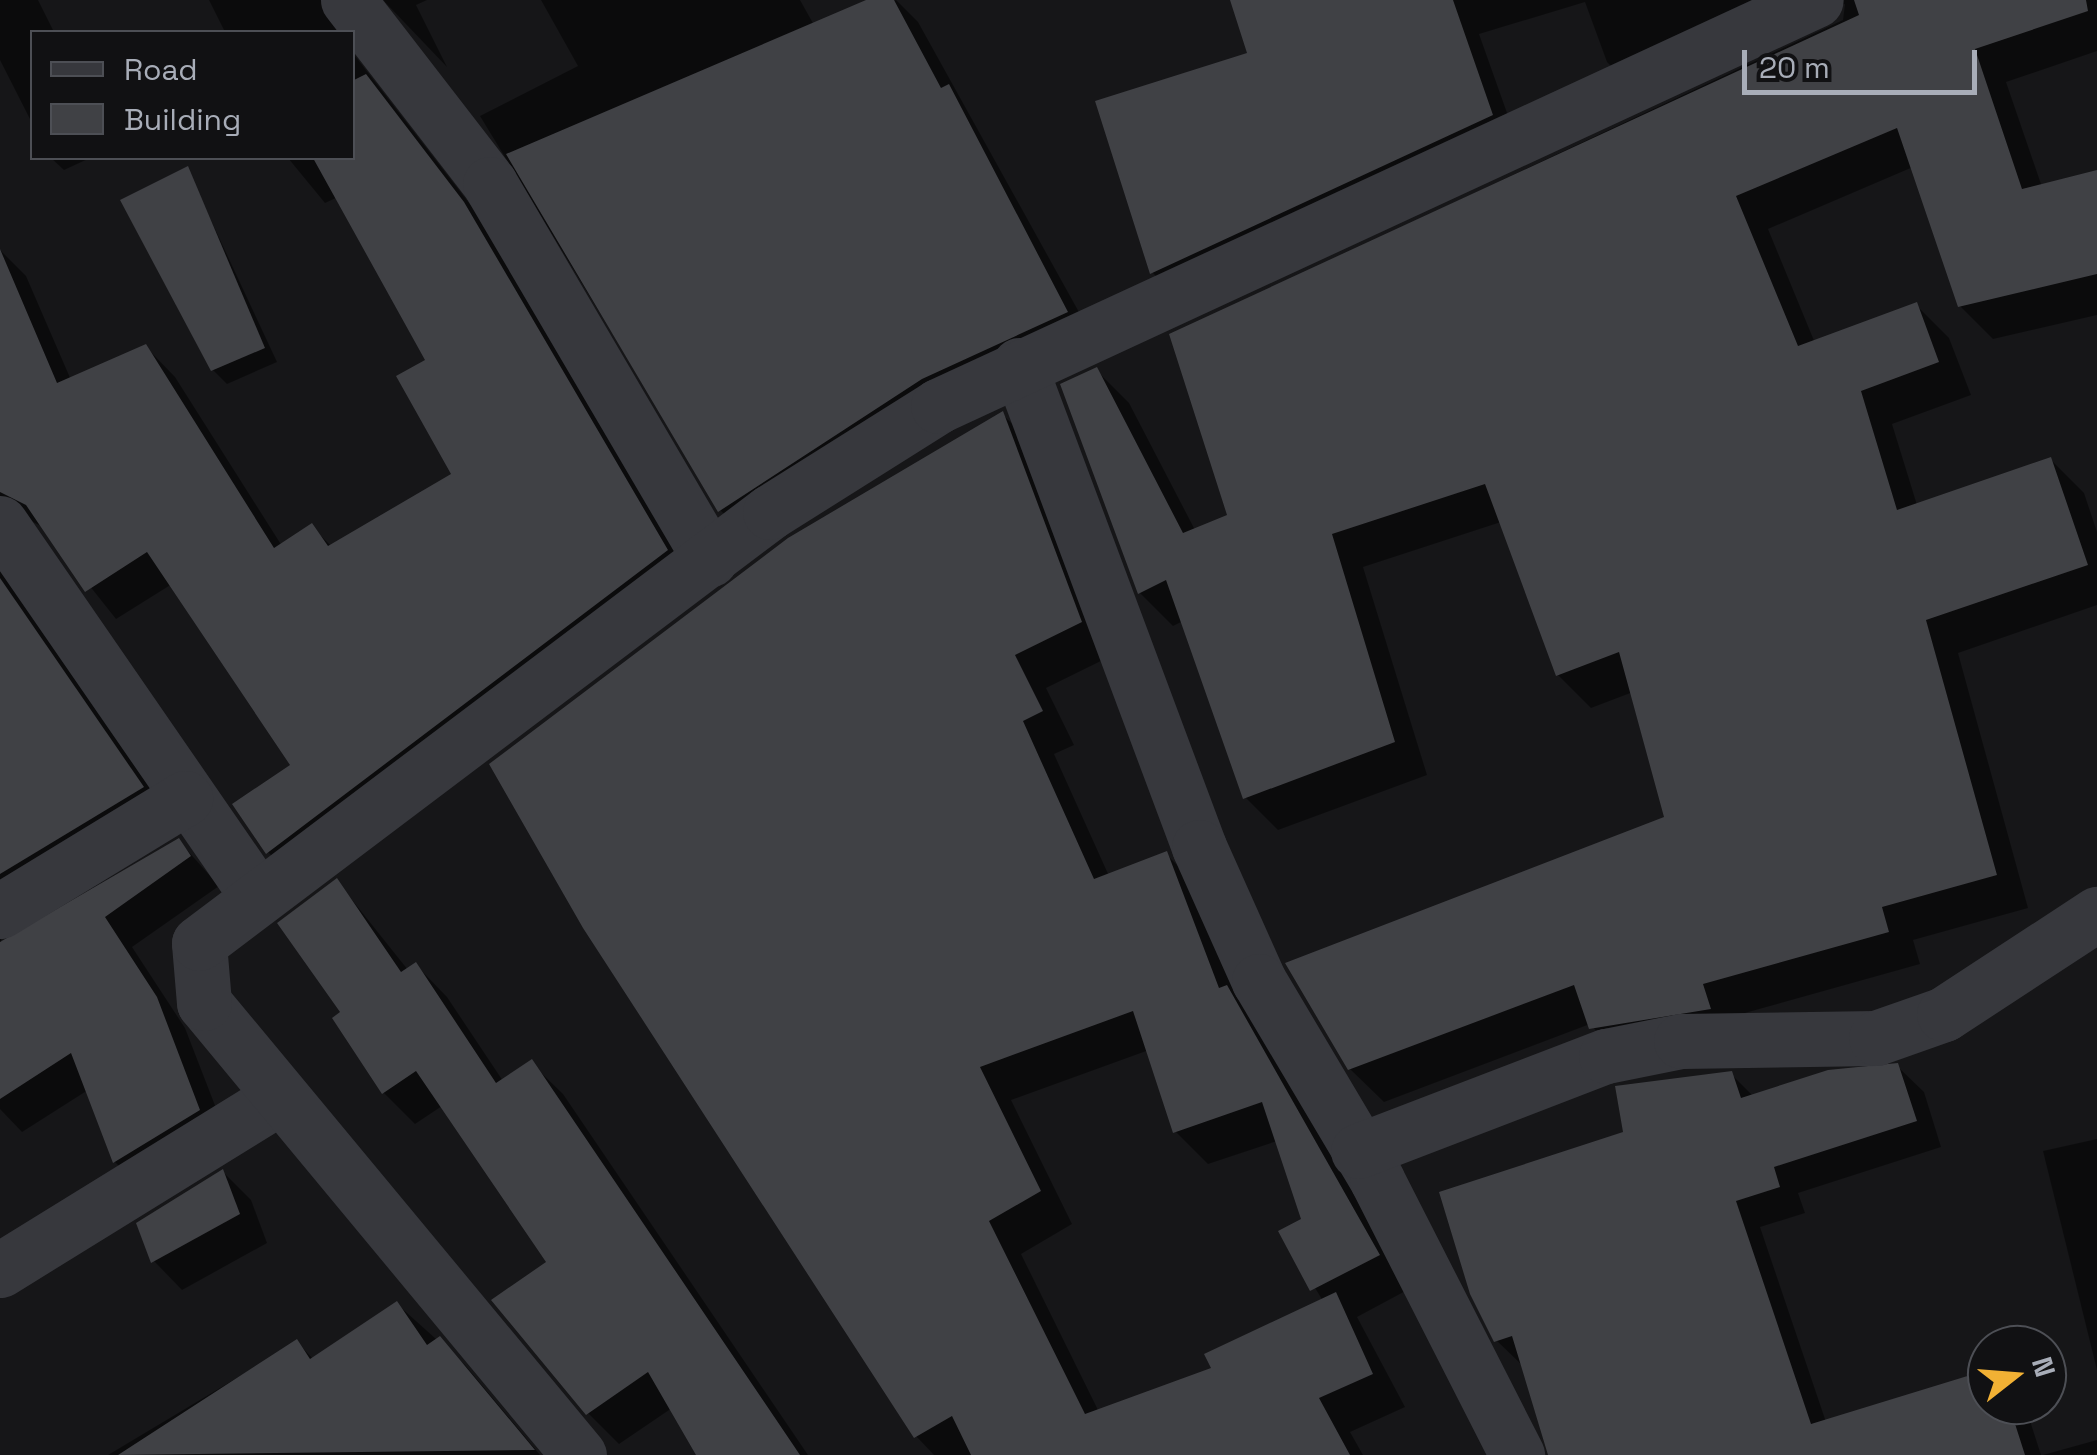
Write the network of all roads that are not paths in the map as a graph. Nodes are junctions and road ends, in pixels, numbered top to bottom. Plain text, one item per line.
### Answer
1 (348, 0) edge
2 (1816, 0) edge
3 (1019, 365) junction
4 (0, 523) edge
5 (710, 558) junction
6 (185, 798) junction
7 (257, 896) junction
8 (0, 911) edge
9 (2097, 914) edge
10 (279, 1098) junction
11 (1358, 1151) junction
12 (0, 1270) edge
13 (580, 1455) edge
14 (1517, 1455) edge

1 - 5 street
2 - 3 street
3 - 5 street
3 - 11 street
4 - 6 street
5 - 7 street
6 - 7 street
6 - 8 street
7 - 10 street
9 - 11 street
10 - 12 street
10 - 13 street
11 - 14 street

